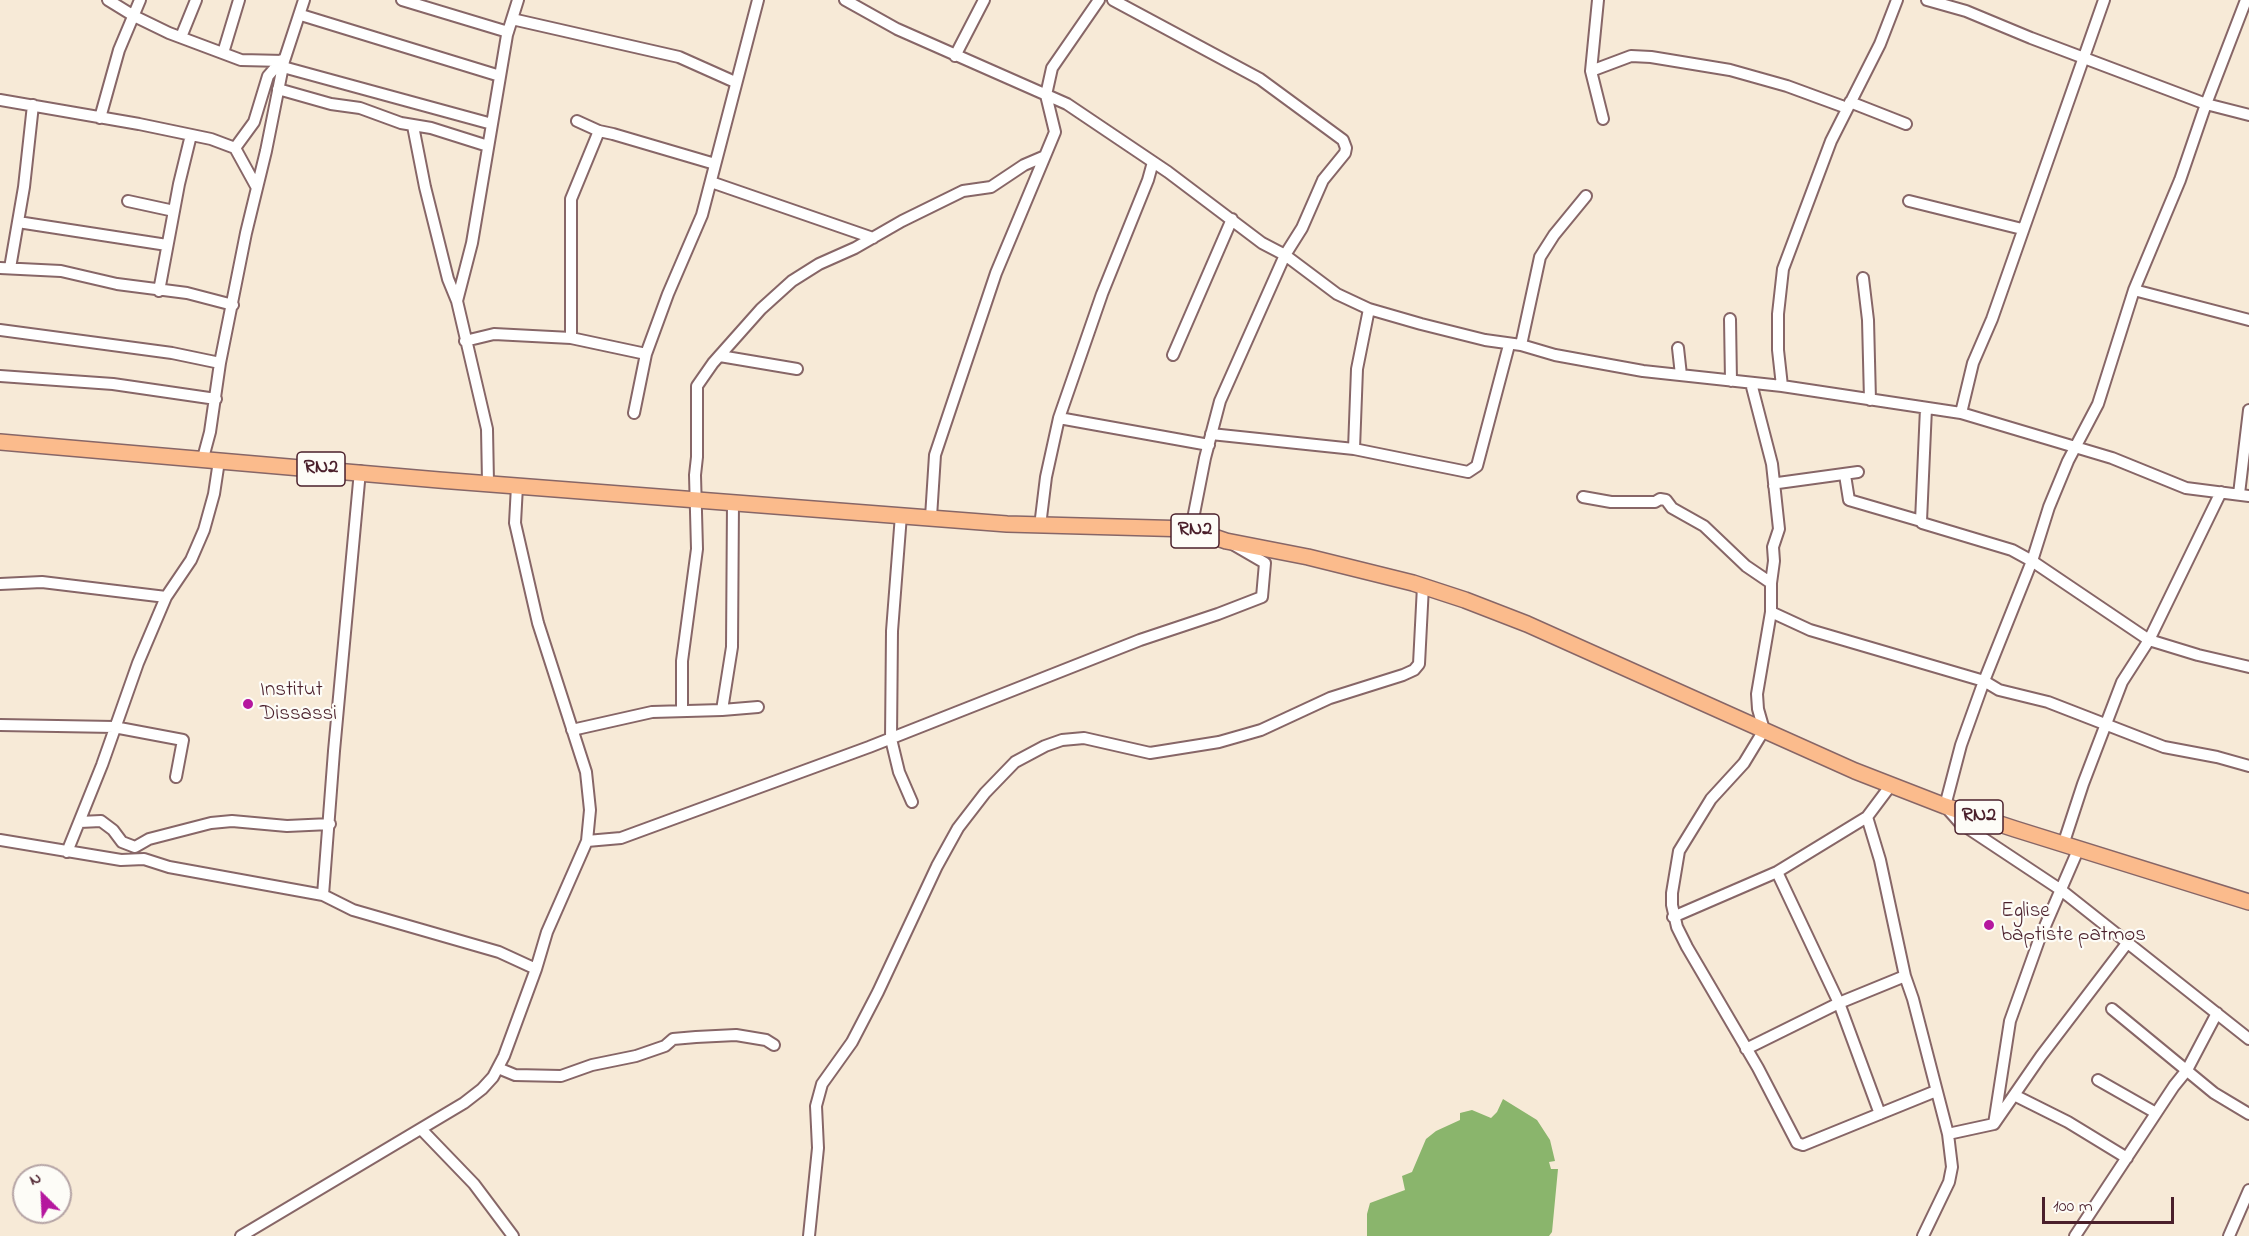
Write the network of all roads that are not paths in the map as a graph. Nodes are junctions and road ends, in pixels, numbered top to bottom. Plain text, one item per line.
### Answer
1 (108, 0) edge
2 (140, 0) edge
3 (196, 0) edge
4 (239, 0) edge
5 (304, 0) edge
6 (402, 0) edge
7 (518, 0) edge
8 (758, 0) edge
9 (845, 0) edge
10 (984, 0) edge
11 (1099, 0) edge
12 (1113, 0) edge
13 (1598, 0) edge
14 (1897, 0) edge
15 (1927, 0) edge
16 (2104, 0) edge
17 (2246, 0) edge
18 (301, 15) junction
19 (134, 16) junction
20 (512, 20) junction
21 (508, 32) junction
22 (181, 37) junction
23 (223, 53) junction
24 (955, 56) junction
25 (2084, 58) junction
26 (283, 63) junction
27 (1591, 71) junction
28 (500, 76) junction
29 (735, 82) junction
30 (278, 89) junction
31 (1046, 95) junction
32 (0, 100) edge
33 (2206, 104) junction
34 (33, 105) junction
35 (1849, 105) junction
36 (2249, 115) edge
37 (100, 118) junction
38 (1603, 119) dead end
39 (577, 121) dead end
40 (492, 124) junction
41 (1906, 124) dead end
42 (414, 126) junction
43 (599, 131) junction
44 (191, 135) junction
45 (488, 147) junction
46 (235, 148) junction
47 (1045, 156) junction
48 (1153, 162) junction
49 (715, 164) junction
50 (711, 182) junction
51 (257, 188) junction
52 (1586, 196) dead end
53 (128, 201) dead end
54 (1909, 201) dead end
55 (174, 211) junction
56 (1232, 219) junction
57 (18, 222) junction
58 (2022, 229) junction
59 (873, 238) junction
60 (167, 245) junction
61 (1285, 255) junction
62 (5, 268) edge
63 (1863, 278) dead end
64 (159, 291) junction
65 (2134, 291) junction
66 (457, 301) junction
67 (232, 305) junction
68 (1369, 309) junction
69 (1730, 319) dead end
70 (2249, 320) edge
71 (0, 330) edge
72 (571, 338) junction
73 (465, 341) junction
74 (1509, 345) junction
75 (1521, 345) junction
76 (1678, 348) dead end
77 (646, 354) junction
78 (1173, 355) dead end
79 (720, 356) junction
80 (220, 363) junction
81 (797, 369) dead end
82 (1681, 375) junction
83 (0, 376) edge
84 (1731, 381) junction
85 (1751, 383) junction
86 (1782, 386) junction
87 (216, 399) junction
88 (1870, 400) junction
89 (1926, 408) junction
90 (2249, 410) edge
91 (634, 413) dead end
92 (1961, 413) junction
93 (1059, 418) junction
94 (1210, 440) junction
95 (0, 442) edge
96 (1354, 449) junction
97 (2075, 449) junction
98 (211, 460) junction
99 (360, 471) junction
100 (1858, 472) dead end
101 (1845, 475) junction
102 (488, 482) junction
103 (517, 486) junction
104 (1774, 486) junction
105 (2221, 492) junction
106 (2244, 495) edge
107 (1583, 496) dead end
108 (695, 499) junction
109 (734, 501) junction
110 (902, 514) junction
111 (931, 517) junction
112 (1921, 521) junction
113 (1040, 526) junction
114 (1191, 529) junction
115 (1226, 541) junction
116 (2032, 561) junction
117 (1772, 583) junction
118 (0, 584) edge
119 (1423, 586) junction
120 (166, 597) junction
121 (1771, 612) junction
122 (2149, 640) junction
123 (2249, 667) edge
124 (1984, 681) junction
125 (758, 707) dead end
126 (722, 710) junction
127 (682, 711) junction
128 (0, 725) edge
129 (2105, 725) junction
130 (114, 727) junction
131 (572, 730) junction
132 (1764, 730) junction
133 (891, 739) junction
134 (2249, 766) edge
135 (176, 777) dead end
136 (1891, 785) junction
137 (912, 802) dead end
138 (1945, 806) junction
139 (1867, 817) junction
140 (80, 822) junction
141 (330, 824) junction
142 (0, 840) edge
143 (587, 841) junction
144 (2063, 845) junction
145 (2078, 850) junction
146 (68, 852) junction
147 (1777, 872) junction
148 (2061, 890) junction
149 (323, 895) junction
150 (2249, 902) edge
151 (1673, 917) junction
152 (2128, 942) junction
153 (536, 969) junction
154 (1905, 976) junction
155 (1839, 1003) junction
156 (2112, 1009) dead end
157 (2217, 1013) junction
158 (2249, 1039) edge
159 (774, 1045) dead end
160 (1746, 1049) junction
161 (498, 1068) junction
162 (2187, 1070) junction
163 (2098, 1080) dead end
164 (1936, 1091) junction
165 (2014, 1095) junction
166 (2156, 1113) junction
167 (1880, 1114) junction
168 (2249, 1114) edge
169 (1995, 1124) junction
170 (421, 1129) junction
171 (1948, 1134) junction
172 (2127, 1158) junction
173 (2249, 1191) edge
174 (241, 1236) edge
175 (513, 1236) edge
176 (809, 1236) edge
177 (1924, 1236) edge
178 (2075, 1236) edge
179 (2229, 1236) edge

1 - 19 street
2 - 19 street
3 - 22 street
4 - 23 street
5 - 18 street
6 - 21 street
7 - 20 street
8 - 29 street
9 - 24 street
10 - 24 street
11 - 31 street
12 - 61 street
13 - 27 street
14 - 35 street
15 - 25 street
16 - 25 street
17 - 33 street
18 - 26 street
18 - 28 street
19 - 22 street
19 - 37 street
20 - 21 street
20 - 29 street
21 - 28 street
22 - 23 street
23 - 26 street
24 - 31 street
25 - 33 street
25 - 58 street
26 - 30 street
26 - 40 street
26 - 46 street
27 - 35 street
27 - 38 street
28 - 40 street
29 - 49 street
30 - 42 street
30 - 51 street
31 - 47 street
31 - 48 street
32 - 34 street
33 - 36 street
33 - 65 street
34 - 37 street
34 - 57 street
35 - 41 street
35 - 86 street
37 - 44 street
39 - 43 street
40 - 45 street
42 - 45 street
42 - 66 street
43 - 49 street
43 - 72 street
44 - 46 street
44 - 55 street
45 - 66 street
46 - 51 street
47 - 59 street
47 - 111 street
48 - 56 street
48 - 93 street
49 - 50 street
50 - 59 street
50 - 77 street
51 - 67 street
52 - 75 street
53 - 55 street
54 - 58 street
55 - 60 street
56 - 61 street
56 - 78 street
57 - 60 street
57 - 62 street
58 - 92 street
59 - 79 street
60 - 64 street
61 - 68 street
61 - 94 street
62 - 64 street
63 - 88 street
64 - 67 street
65 - 70 street
65 - 97 street
66 - 73 street
67 - 80 street
68 - 74 street
68 - 96 street
69 - 84 street
71 - 80 street
72 - 73 street
72 - 77 street
73 - 102 street
74 - 75 street
74 - 96 street
75 - 82 street
76 - 82 street
77 - 91 street
79 - 81 street
79 - 108 street
80 - 87 street
82 - 84 street
83 - 87 street
84 - 85 street
85 - 86 street
85 - 104 street
86 - 88 street
87 - 98 street
88 - 89 street
89 - 92 street
89 - 112 street
90 - 106 street
92 - 97 street
93 - 94 street
93 - 113 street
94 - 96 street
94 - 114 street
95 - 98 highway, RN2
97 - 105 street
97 - 116 street
98 - 99 highway, RN2
98 - 120 street
99 - 102 highway, RN2
99 - 141 street
100 - 101 street
101 - 104 street
101 - 112 street
102 - 103 highway, RN2
103 - 108 highway, RN2
103 - 131 street
104 - 117 street
105 - 106 street
105 - 122 street
107 - 117 street
108 - 109 highway, RN2
108 - 127 street
109 - 110 highway, RN2
109 - 126 street
110 - 111 highway, RN2
110 - 133 street
111 - 113 highway, RN2
112 - 116 street
113 - 114 highway, RN2
114 - 115 highway, RN2
115 - 119 highway, RN2
115 - 133 street
116 - 122 street
116 - 124 street
117 - 121 street
118 - 120 street
119 - 132 highway, RN2
119 - 176 street
120 - 130 street
121 - 124 street
121 - 132 street
122 - 123 street
122 - 129 street
124 - 129 street
124 - 138 street
125 - 126 street
126 - 127 street
127 - 131 street
128 - 130 street
129 - 134 street
129 - 144 street
130 - 135 street
130 - 140 street
131 - 143 street
132 - 136 highway, RN2
132 - 151 street
133 - 137 street
133 - 143 street
136 - 138 highway, RN2
136 - 139 street
138 - 144 highway, RN2
138 - 148 street
139 - 147 street
139 - 154 street
140 - 141 street
140 - 146 street
141 - 149 street
142 - 146 street
143 - 153 street
144 - 145 highway, RN2
145 - 148 street
145 - 150 highway, RN2
146 - 149 street
147 - 151 street
147 - 155 street
148 - 152 street
148 - 169 street
149 - 153 street
151 - 160 street
152 - 157 street
152 - 165 street
153 - 161 street
154 - 155 street
154 - 164 street
155 - 160 street
155 - 167 street
156 - 162 street
157 - 158 street
157 - 162 street
159 - 161 street
160 - 167 street
161 - 170 street
162 - 166 street
162 - 168 street
163 - 166 street
164 - 167 street
164 - 171 street
165 - 169 street
165 - 172 street
166 - 172 street
169 - 171 street
170 - 174 street
170 - 175 street
171 - 177 street
172 - 178 street
173 - 179 street

